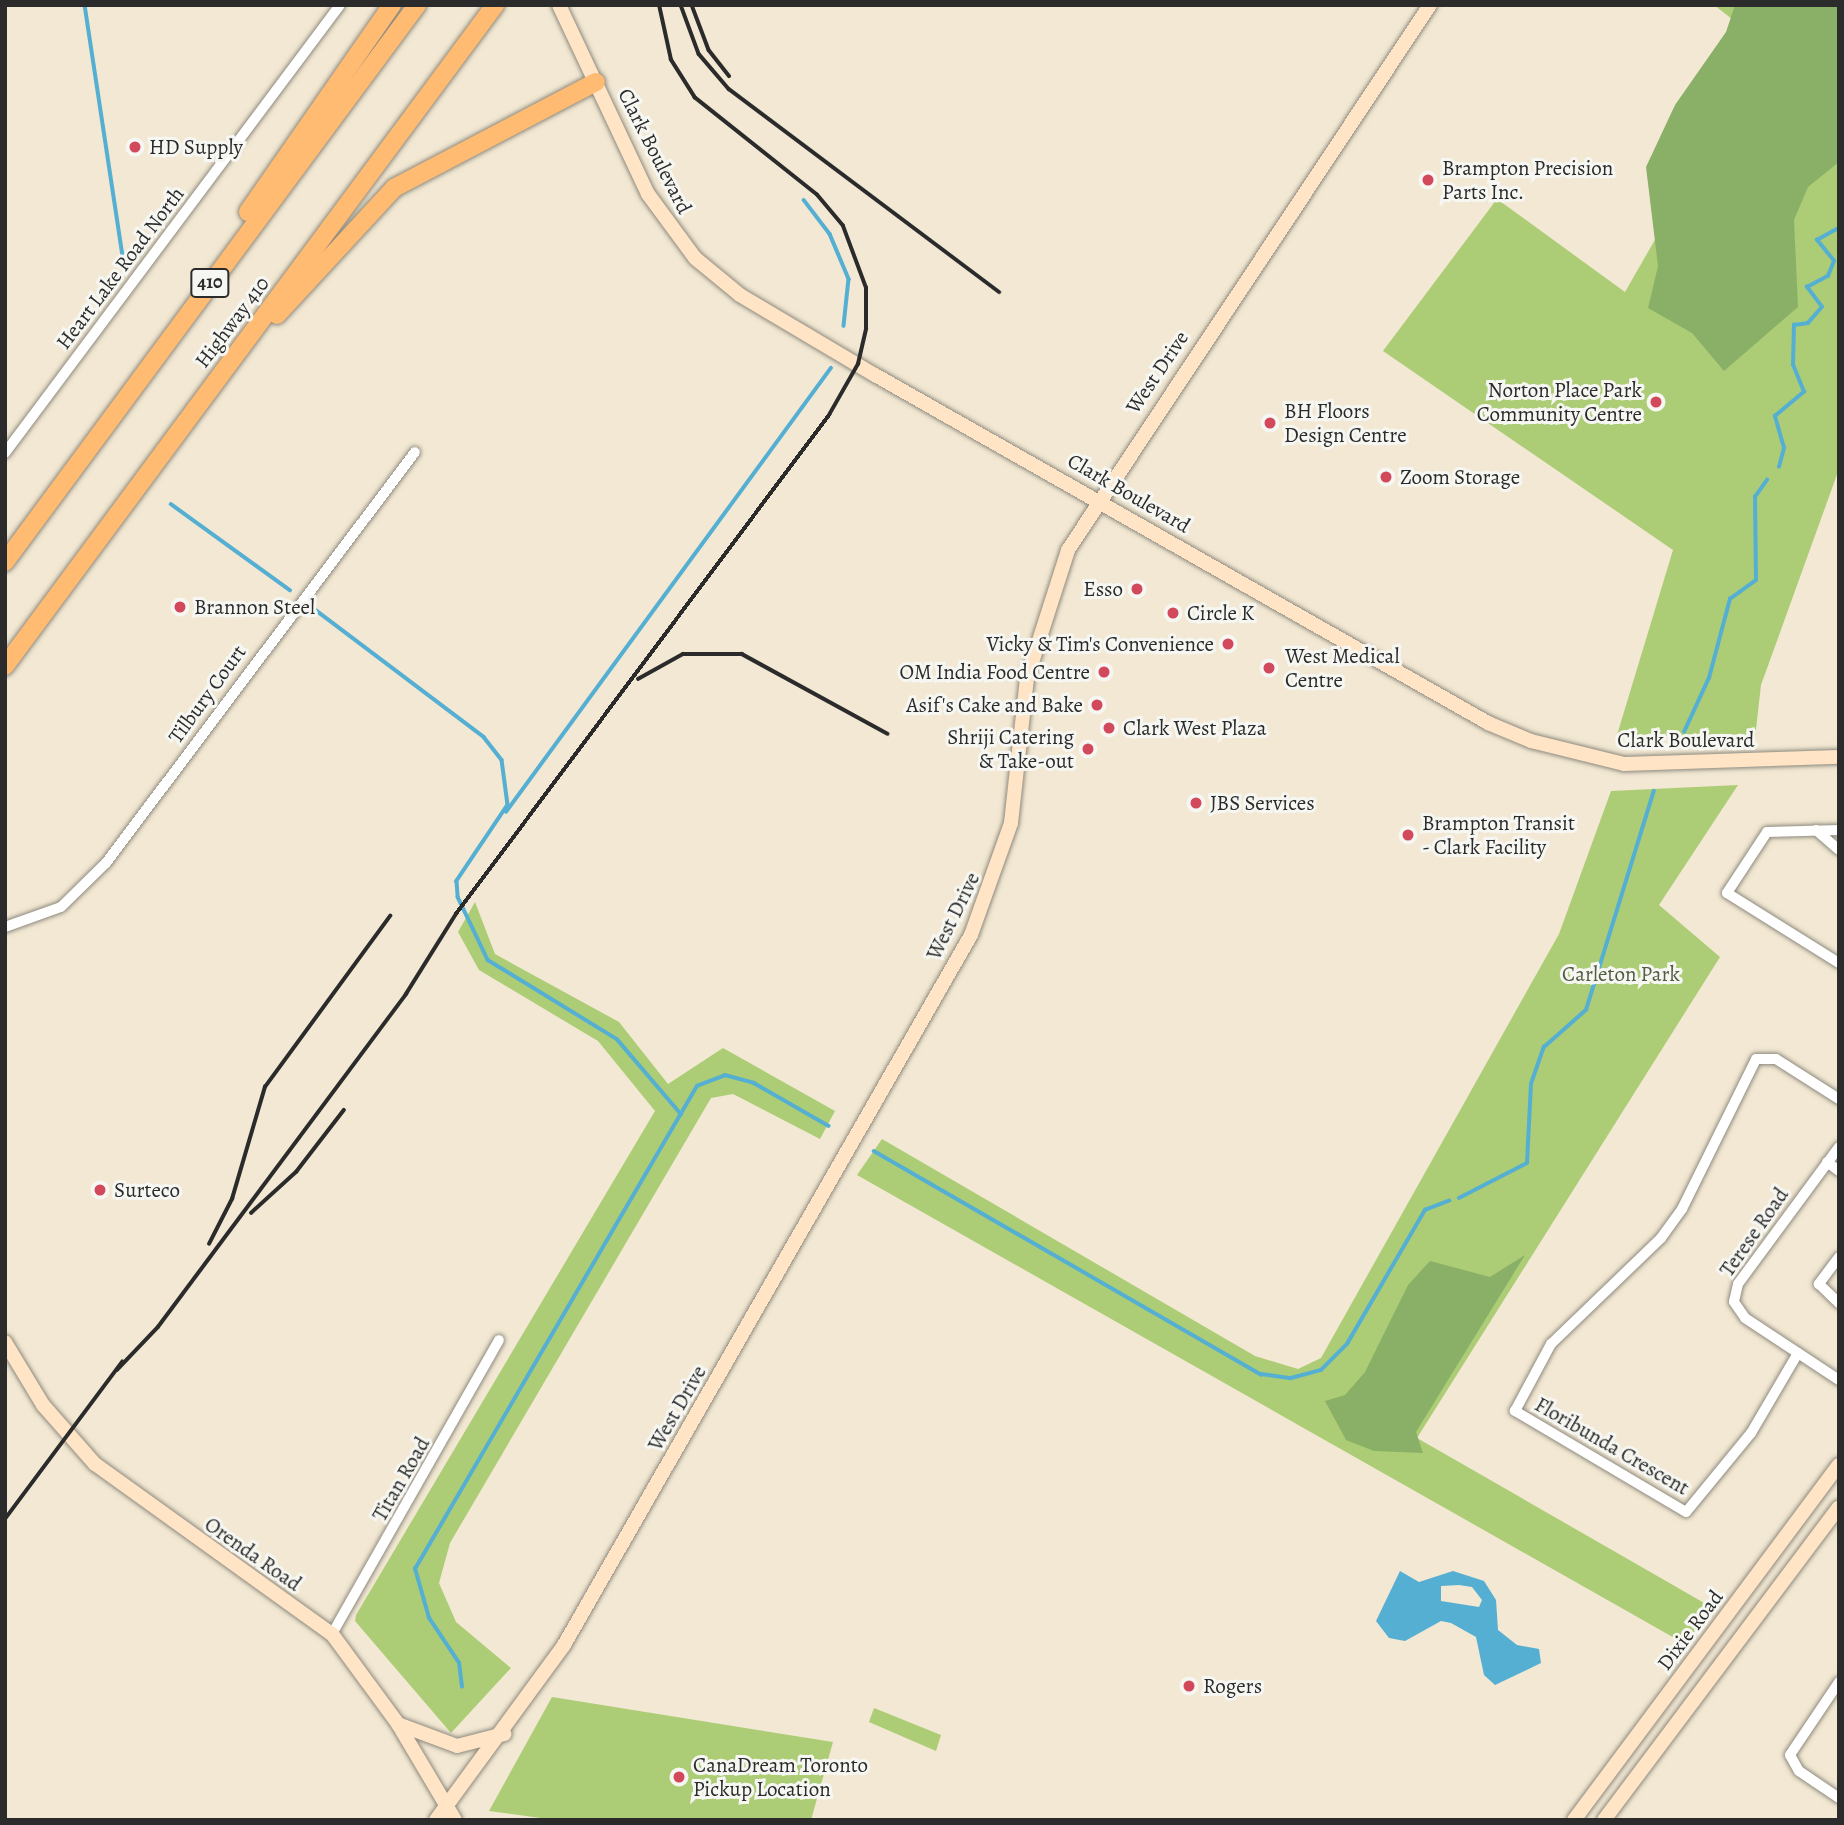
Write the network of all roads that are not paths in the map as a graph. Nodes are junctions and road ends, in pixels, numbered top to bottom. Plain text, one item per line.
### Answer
1 (340, 5) edge
2 (392, 5) edge
3 (417, 5) edge
4 (495, 5) edge
5 (559, 5) edge
6 (1430, 5) edge
7 (596, 82) junction
8 (220, 269) junction
9 (239, 352) junction
10 (415, 452) dead end
11 (5, 453) edge
12 (1096, 499) junction
13 (5, 562) edge
14 (5, 666) edge
15 (1839, 757) edge
16 (1816, 830) junction
17 (1839, 830) edge
18 (1839, 850) edge
19 (5, 927) edge
20 (1839, 963) edge
21 (1839, 1099) edge
22 (1839, 1147) edge
23 (1827, 1162) junction
24 (1839, 1171) edge
25 (1839, 1257) edge
26 (1839, 1303) edge
27 (499, 1340) dead end
28 (5, 1342) edge
29 (1798, 1353) junction
30 (1839, 1380) edge
31 (1839, 1465) edge
32 (1839, 1507) edge
33 (332, 1634) junction
34 (1839, 1682) edge
35 (398, 1724) junction
36 (504, 1734) junction
37 (1839, 1798) edge
38 (447, 1806) junction
39 (436, 1820) edge
40 (455, 1820) edge
41 (1574, 1820) edge
42 (1604, 1820) edge

1 - 11 street, Heart Lake Road North
2 - 8 highway
3 - 8 highway, Highway 410 / 410
4 - 9 highway, Highway 410
5 - 7 street, Clark Boulevard
6 - 12 street, West Drive
7 - 9 highway
7 - 12 street, Clark Boulevard
8 - 13 highway, Highway 410 / 410
9 - 14 highway, Highway 410
10 - 19 street, Tilbury Court
12 - 15 street, Clark Boulevard
12 - 36 street, West Drive
16 - 17 street
16 - 18 street
16 - 20 street
21 - 29 street, Floribunda Crescent
22 - 23 street, Terese Road
23 - 24 street
23 - 29 street, Terese Road
25 - 26 street
27 - 33 street, Titan Road
28 - 33 street, Orenda Road
29 - 30 street, Terese Road
31 - 41 street, Dixie Road
32 - 42 street
33 - 35 street, Orenda Road
34 - 37 street
35 - 36 street
35 - 38 street, Orenda Road
36 - 38 street, West Drive
38 - 39 street, West Drive
38 - 40 street, Orenda Road

